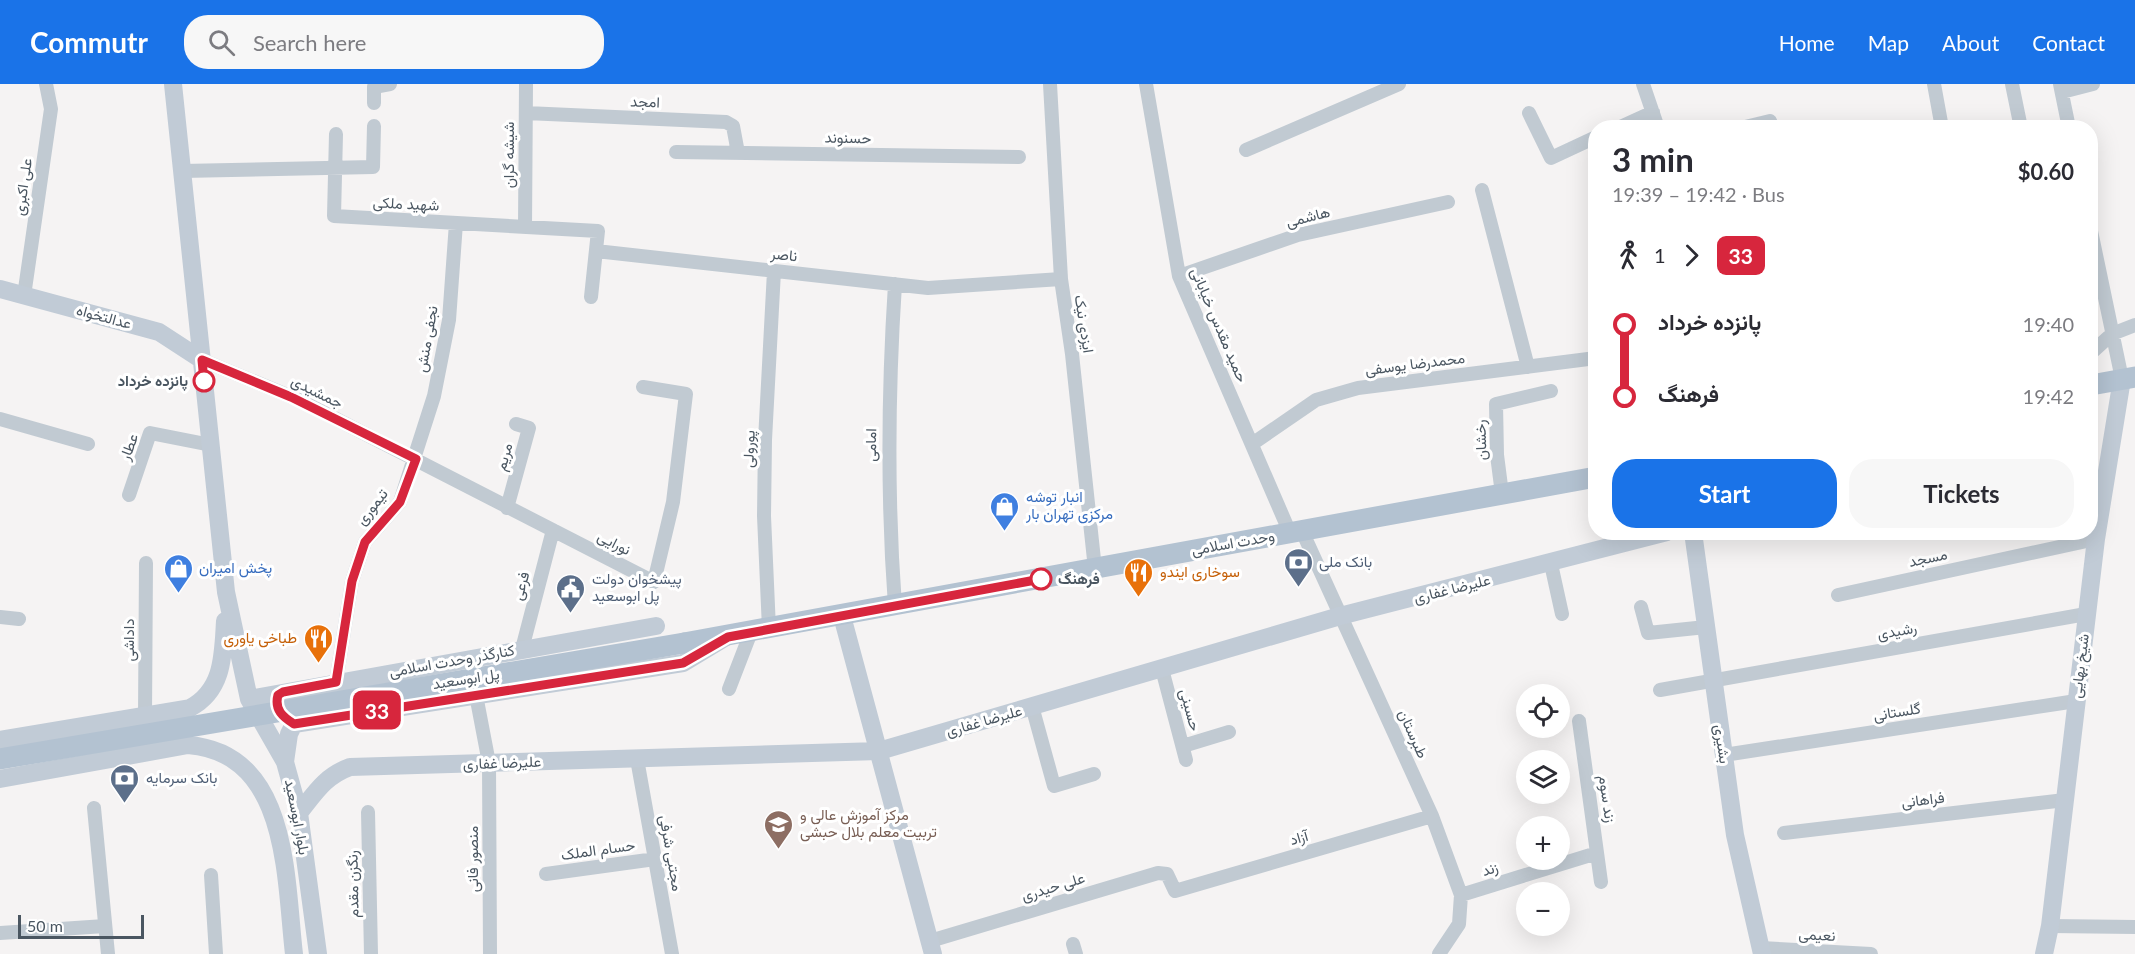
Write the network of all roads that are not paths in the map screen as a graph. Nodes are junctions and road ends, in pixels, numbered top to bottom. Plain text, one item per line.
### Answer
1 (46, 84) edge
2 (172, 84) edge
3 (390, 84) edge
4 (526, 84) edge
5 (1050, 84) edge
6 (1146, 84) edge
7 (1400, 84) edge
8 (1643, 84) edge
9 (1934, 84) edge
10 (2013, 84) edge
11 (2093, 84) edge
12 (1379, 88) edge
13 (2061, 88) edge
14 (374, 104) dead end
15 (1529, 112) dead end
16 (1653, 112) junction
17 (526, 113) junction
18 (1636, 120) edge
19 (1656, 120) edge
20 (1941, 120) edge
21 (2020, 120) edge
22 (2067, 120) edge
23 (374, 126) dead end
24 (336, 134) dead end
25 (1588, 142) edge
26 (1246, 150) dead end
27 (676, 152) dead end
28 (738, 153) junction
29 (1019, 158) dead end
30 (335, 167) junction
31 (182, 171) junction
32 (1482, 190) dead end
33 (1448, 202) dead end
34 (456, 223) junction
35 (525, 227) junction
36 (596, 251) junction
37 (774, 271) junction
38 (2098, 274) edge
39 (1179, 276) junction
40 (1060, 279) junction
41 (895, 284) junction
42 (0, 289) edge
43 (24, 296) junction
44 (591, 297) dead end
45 (2135, 325) edge
46 (2112, 334) junction
47 (2098, 347) edge
48 (1588, 359) edge
49 (202, 360) junction
50 (1528, 367) junction
51 (2128, 378) edge
52 (2098, 384) edge
53 (643, 387) dead end
54 (1551, 391) dead end
55 (0, 419) edge
56 (516, 424) dead end
57 (88, 444) dead end
58 (1252, 444) junction
59 (211, 445) junction
60 (416, 459) junction
61 (1588, 478) edge
62 (1502, 494) junction
63 (129, 495) dead end
64 (507, 508) junction
65 (2098, 529) edge
66 (553, 530) junction
67 (1296, 532) junction
68 (1638, 540) edge
69 (1694, 540) edge
70 (2091, 540) edge
71 (2096, 540) edge
72 (146, 563) dead end
73 (1551, 564) junction
74 (1095, 569) junction
75 (226, 592) junction
76 (1838, 595) dead end
77 (895, 606) junction
78 (1641, 607) dead end
79 (1562, 614) dead end
80 (2086, 614) junction
81 (842, 615) junction
82 (1340, 616) junction
83 (0, 617) edge
84 (20, 619) dead end
85 (656, 626) dead end
86 (1706, 627) junction
87 (760, 631) junction
88 (728, 637) junction
89 (684, 643) joint
90 (522, 649) junction
91 (1162, 669) junction
92 (1713, 680) junction
93 (336, 682) junction
94 (729, 689) dead end
95 (1660, 690) dead end
96 (283, 692) junction
97 (247, 694) junction
98 (476, 695) junction
99 (2076, 701) junction
100 (1032, 706) junction
101 (146, 716) junction
102 (1579, 721) dead end
103 (294, 724) junction
104 (1229, 732) dead end
105 (0, 740) edge
106 (879, 751) junction
107 (1724, 755) junction
108 (0, 759) edge
109 (638, 759) junction
110 (285, 762) junction
111 (489, 763) junction
112 (1094, 774) dead end
113 (0, 779) edge
114 (2065, 800) junction
115 (94, 808) dead end
116 (299, 813) junction
117 (368, 813) dead end
118 (1432, 816) junction
119 (1784, 833) dead end
120 (1597, 853) junction
121 (655, 859) junction
122 (546, 874) dead end
123 (211, 875) dead end
124 (1601, 882) dead end
125 (1175, 891) joint
126 (1461, 895) junction
127 (105, 926) junction
128 (2050, 926) junction
129 (2135, 927) edge
130 (0, 933) edge
131 (932, 947) edge
132 (1762, 951) edge
133 (108, 954) edge
134 (216, 954) edge
135 (294, 954) edge
136 (318, 954) edge
137 (371, 954) edge
138 (490, 954) edge
139 (672, 954) edge
140 (1439, 954) edge
141 (1871, 954) edge
142 (2044, 954) edge

1 - 43 street, علی اکبری
2 - 31 street
3 - 14 street
4 - 17 street, شیشه گران
5 - 40 street, ایزدی نیک
6 - 39 street, حمید مقدس خیابانی
7 - 12 street
8 - 16 street
9 - 20 street
10 - 21 street
11 - 13 street
12 - 26 street
13 - 22 street
15 - 25 street
16 - 18 street
16 - 19 street
17 - 28 street, امجد
17 - 35 street, شیشه گران
23 - 30 street
24 - 30 street, شهید ملکی
27 - 28 street, حسنوند
28 - 29 street, حسنوند
30 - 31 street
30 - 34 street, شهید ملکی
31 - 49 street
32 - 50 street
33 - 39 street, هاشمی
34 - 35 street, شهید ملکی
34 - 60 street, نجفی منش
35 - 36 street
36 - 37 street, ناصر
36 - 44 street
37 - 41 street, ناصر
37 - 87 street, پورولی
38 - 46 street
39 - 58 street, حمید مقدس خیابانی
40 - 41 street, ناصر
40 - 74 street, ایزدی نیک
41 - 77 street, امامی
42 - 43 street, عدالتخواه
43 - 49 street, عدالتخواه
45 - 46 street
46 - 47 street
46 - 51 street
48 - 50 street, محمدرضا یوسفی
49 - 59 street
49 - 60 street, جمشیدی
50 - 58 street, محمدرضا یوسفی
51 - 52 main road
51 - 65 street, شیخ بهایی
53 - 66 street, نورایی
54 - 62 street, رخشان
55 - 57 street
56 - 64 street, مریم
58 - 67 street, حمید مقدس خیابانی
59 - 63 street, عطار
59 - 75 street
60 - 64 street, نورایی
60 - 93 street, تیموری
61 - 62 main road, وحدت اسلامی
62 - 67 main road, وحدت اسلامی
64 - 66 street, نورایی
66 - 90 street, فرعی
67 - 74 main road, وحدت اسلامی
67 - 82 street, طبرستان
68 - 73 street, علیرضا غفاری
69 - 86 street, بشیری
70 - 76 street, مسجد
71 - 80 street, شیخ بهایی
72 - 101 street, داداشی
73 - 79 street
73 - 82 street, علیرضا غفاری
74 - 77 main road, وحدت اسلامی
75 - 97 street
75 - 101 street
77 - 81 main road, وحدت اسلامی
78 - 86 street
80 - 92 street, رشیدی
80 - 99 street, شیخ بهایی
81 - 87 main road, وحدت اسلامی
81 - 106 street
82 - 91 street, علیرضا غفاری
82 - 118 street, طبرستان
83 - 84 street
85 - 90 street, کنارگذر وحدت اسلامی
86 - 92 street, بشیری
87 - 88 main road, وحدت اسلامی
87 - 94 street
88 - 89 main road, وحدت اسلامی
88 - 98 street, وحدت اسلامی
89 - 108 main road, پل ابوسعید, bridge
90 - 93 street, کنارگذر وحدت اسلامی
91 - 100 street, علیرضا غفاری
91 - 104 street, حسینی
92 - 95 street, رشیدی
92 - 107 street, بشیری
93 - 96 street, کنارگذر وحدت اسلامی
96 - 97 street, کنارگذر وحدت اسلامی
96 - 103 street
97 - 110 street, بلوار ابوسعید
98 - 103 street, وحدت اسلامی
98 - 111 street, منصور فانی
99 - 107 street, گلستانی
99 - 114 street, شیخ بهایی
100 - 106 street, علیرضا غفاری
100 - 112 street
101 - 105 street
102 - 120 street, زند سوم
103 - 110 street
106 - 109 street, علیرضا غفاری
106 - 131 street
107 - 132 street, بشیری
109 - 111 street, علیرضا غفاری
109 - 121 street, مجتبی شرفی
110 - 116 street, بلوار ابوسعید
111 - 116 street, علیرضا غفاری
111 - 138 street, منصور فانی
113 - 135 street, بلوار ابوسعید
114 - 119 street, فراهانی
114 - 128 street, شیخ بهایی
115 - 127 street
116 - 136 street, بلوار ابوسعید
117 - 137 street, رنگزن مقدم
118 - 125 street, آزاد
118 - 126 street, طبرستان
120 - 124 street, زند سوم
120 - 126 street, زند
121 - 122 street, حسام الملک
121 - 139 street, مجتبی شرفی
123 - 134 street
125 - 131 street, علی حیدری
126 - 140 street, طبرستان
127 - 130 street
127 - 133 street
128 - 129 street
128 - 142 street, شیخ بهایی
132 - 141 street, نعیمی

